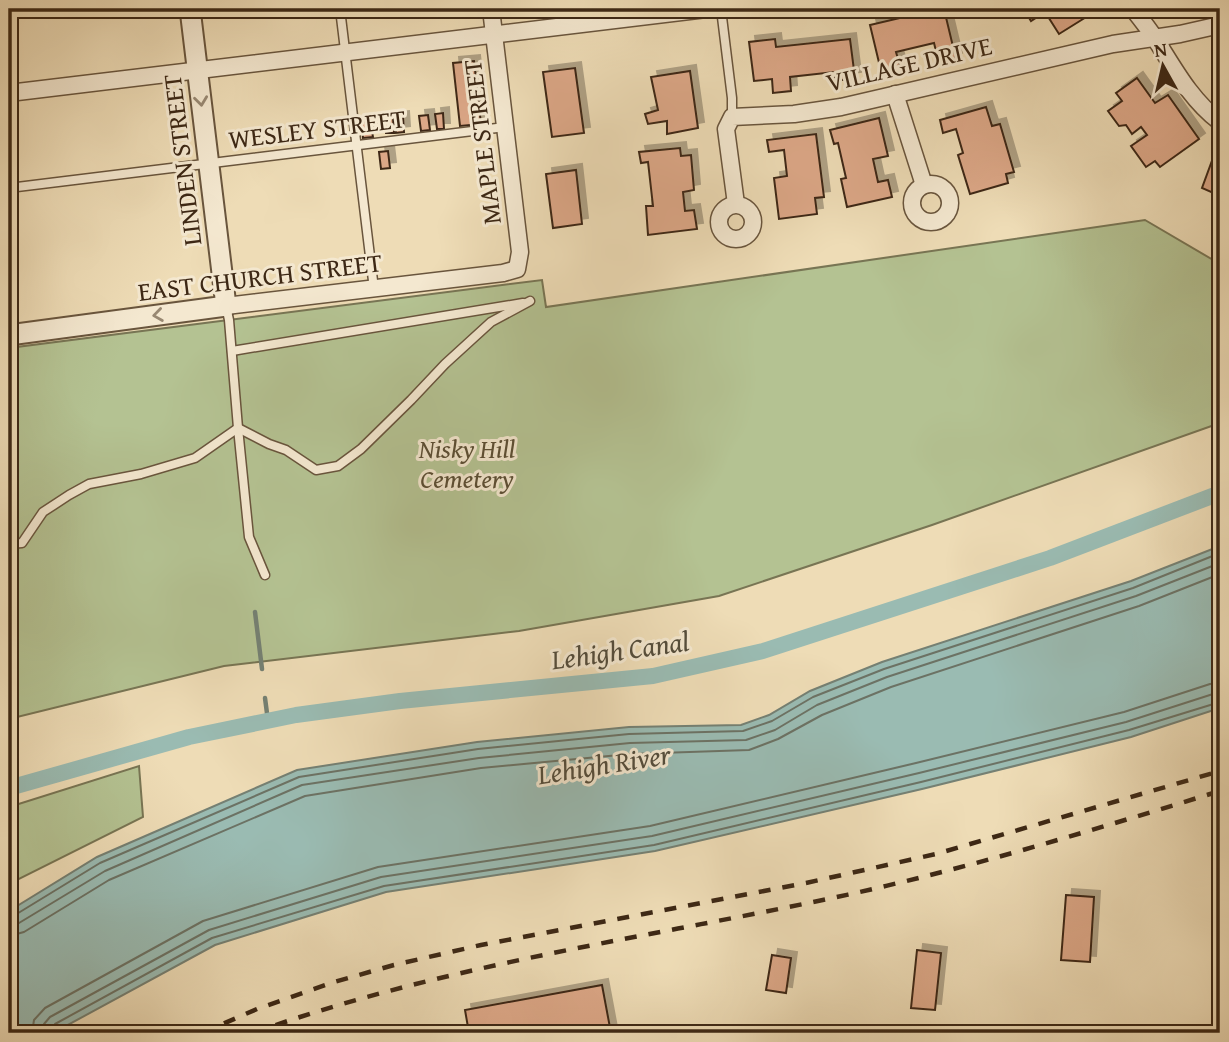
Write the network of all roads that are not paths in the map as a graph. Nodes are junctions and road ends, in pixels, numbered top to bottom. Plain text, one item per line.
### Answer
1 (190, 9) edge
2 (340, 9) edge
3 (491, 9) edge
4 (706, 9) edge
5 (721, 9) edge
6 (1133, 9) edge
7 (682, 10) edge
8 (1220, 25) edge
9 (494, 34) junction
10 (1154, 38) junction
11 (345, 53) junction
12 (198, 70) junction
13 (9, 93) edge
14 (895, 94) junction
15 (732, 117) junction
16 (1220, 122) edge
17 (505, 128) junction
18 (358, 145) junction
19 (209, 164) junction
20 (924, 185) dead end
21 (9, 188) edge
22 (736, 204) dead end
23 (517, 269) joint
24 (374, 289) junction
25 (226, 306) junction
26 (9, 335) edge
27 (232, 351) junction
28 (238, 428) junction
29 (9, 544) edge
30 (265, 575) dead end

1 - 12 street, LINDEN STREET
2 - 11 lane
3 - 9 street, MAPLE STREET
4 - 7 street
5 - 15 lane
6 - 10 street
7 - 9 street
8 - 10 street, VILLAGE DRIVE
9 - 11 street
9 - 17 street, MAPLE STREET
10 - 14 street, VILLAGE DRIVE
10 - 16 street
11 - 12 street
11 - 18 lane
12 - 13 street
12 -> 19 street, LINDEN STREET
14 - 15 street, VILLAGE DRIVE
14 - 20 street
15 - 22 street
17 - 18 lane, WESLEY STREET
17 - 23 street, MAPLE STREET
18 - 19 lane, WESLEY STREET
18 - 24 lane
19 - 21 lane, WESLEY STREET
19 - 25 street, LINDEN STREET
23 - 24 street, EAST CHURCH STREET
24 - 25 street, EAST CHURCH STREET
25 -> 26 street, EAST CHURCH STREET
25 - 27 lane
27 - 28 lane
27 - 28 lane
28 - 29 lane
28 - 30 lane

